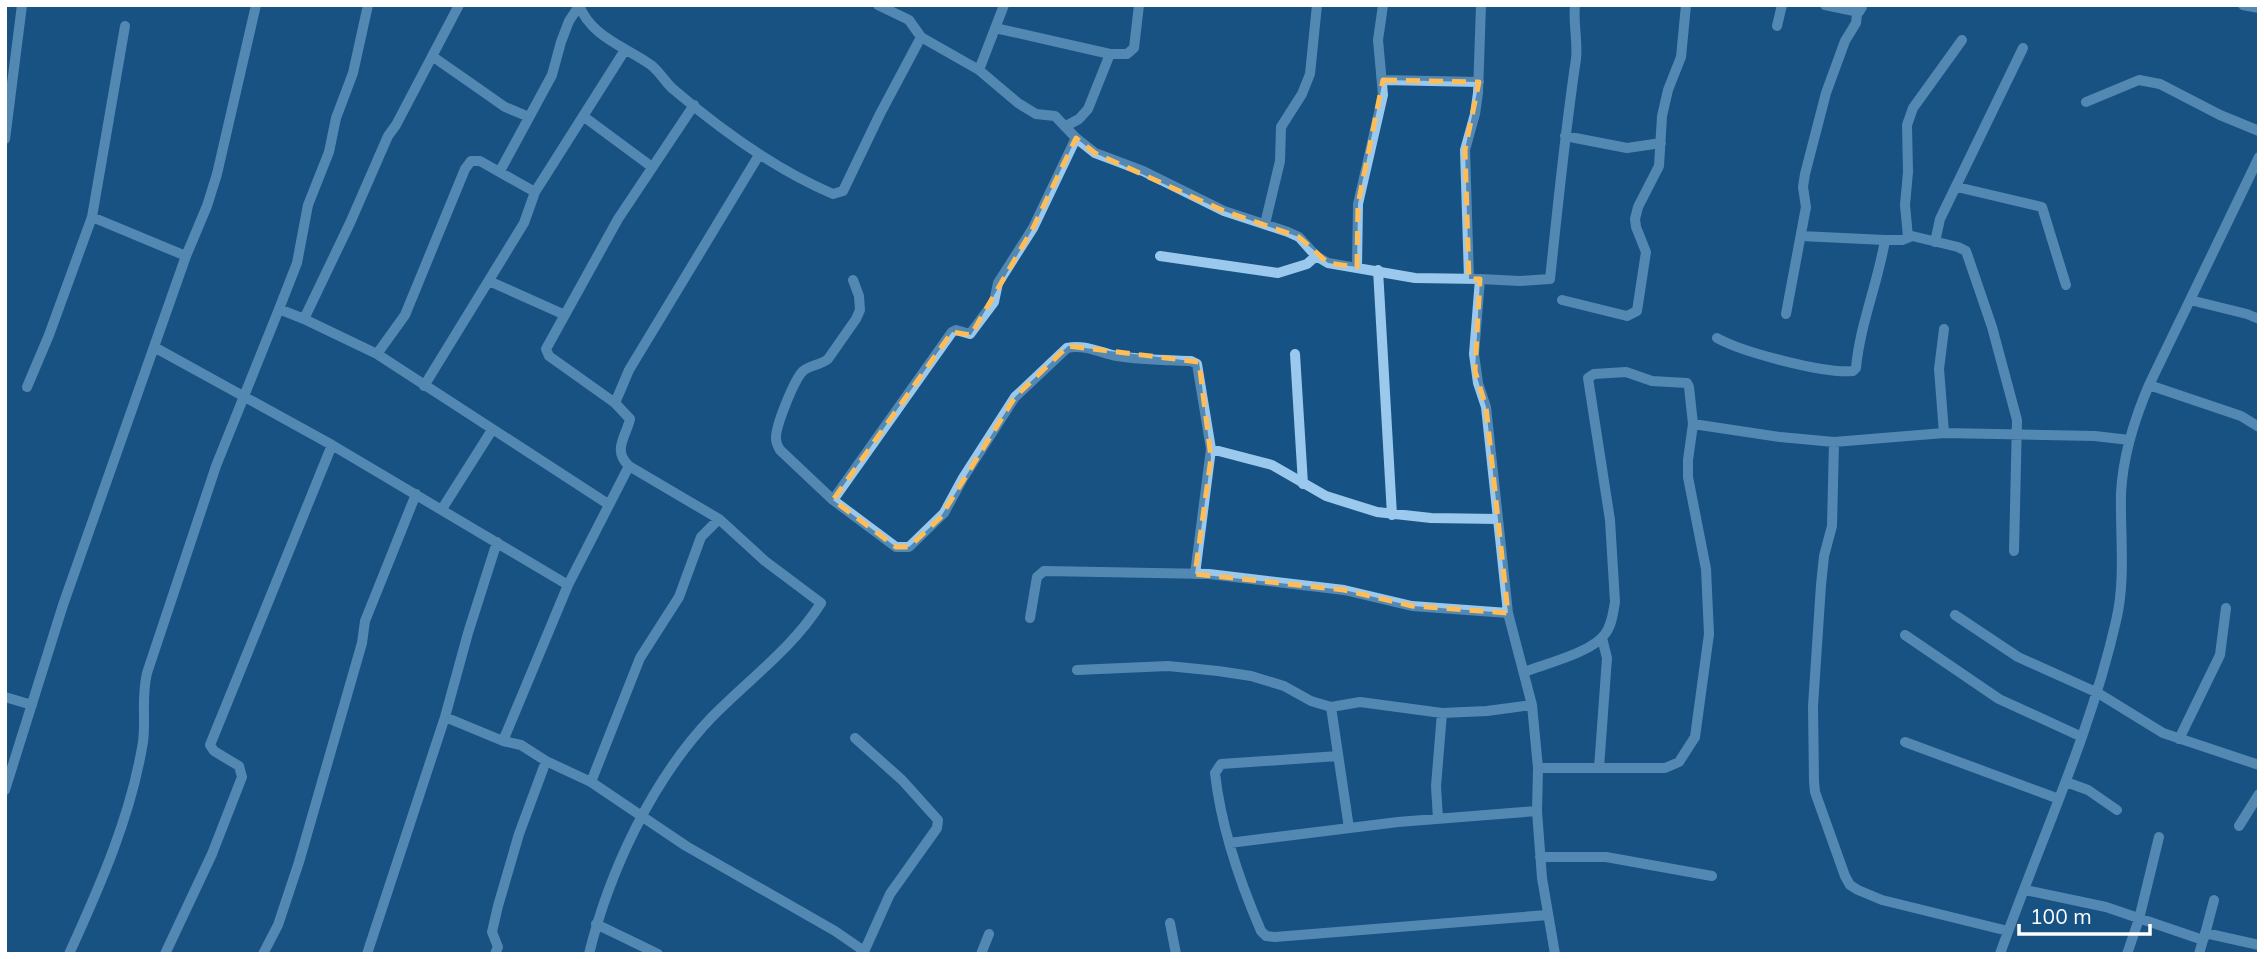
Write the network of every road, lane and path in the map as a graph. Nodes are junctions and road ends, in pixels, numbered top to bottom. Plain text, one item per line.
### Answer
1 (22, 5) edge
2 (256, 5) edge
3 (368, 5) edge
4 (458, 5) edge
5 (878, 5) edge
6 (909, 5) edge
7 (1004, 5) edge
8 (1139, 5) edge
9 (1317, 5) edge
10 (1383, 5) edge
11 (1481, 5) edge
12 (1575, 5) edge
13 (1686, 5) edge
14 (1782, 5) edge
15 (1825, 5) edge
16 (2243, 5) edge
17 (579, 6) edge
18 (1860, 8) edge
19 (2259, 8) edge
20 (905, 18) junction
21 (125, 26) dead end
22 (1777, 26) dead end
23 (995, 28) junction
24 (921, 37) junction
25 (1962, 40) dead end
26 (2023, 48) dead end
27 (625, 50) junction
28 (1110, 54) junction
29 (432, 56) junction
30 (979, 70) junction
31 (1383, 79) junction
32 (1479, 82) junction
33 (2085, 102) dead end
34 (694, 105) junction
35 (583, 116) junction
36 (529, 117) junction
37 (1066, 126) junction
38 (2259, 131) edge
39 (1565, 136) junction
40 (1076, 138) junction
41 (5, 139) edge
42 (1661, 143) junction
43 (759, 155) junction
44 (2259, 157) edge
45 (652, 167) junction
46 (500, 171) junction
47 (1957, 187) junction
48 (534, 192) junction
49 (92, 217) junction
50 (1265, 224) junction
51 (1801, 236) junction
52 (1908, 237) junction
53 (1885, 240) junction
54 (1935, 242) junction
55 (186, 256) junction
56 (1160, 256) dead end
57 (1316, 256) junction
58 (1357, 267) junction
59 (1378, 270) junction
60 (1475, 279) junction
61 (853, 280) dead end
62 (489, 281) junction
63 (2066, 285) dead end
64 (1562, 300) dead end
65 (2190, 300) junction
66 (279, 309) junction
67 (1786, 314) dead end
68 (565, 315) junction
69 (304, 319) junction
70 (2259, 319) edge
71 (1944, 329) dead end
72 (1717, 338) dead end
73 (154, 347) junction
74 (377, 354) junction
75 (1296, 354) dead end
76 (2149, 385) junction
77 (425, 386) junction
78 (27, 387) dead end
79 (243, 396) junction
80 (615, 403) junction
81 (1693, 424) junction
82 (2259, 427) edge
83 (492, 430) junction
84 (1944, 433) junction
85 (2018, 434) junction
86 (2129, 440) junction
87 (1833, 442) junction
88 (332, 444) junction
89 (1211, 449) junction
90 (629, 466) junction
91 (1303, 484) junction
92 (416, 494) junction
93 (833, 500) junction
94 (608, 504) junction
95 (442, 509) junction
96 (1392, 515) junction
97 (719, 519) junction
98 (1498, 519) junction
99 (497, 542) junction
100 (2014, 551) dead end
101 (1195, 574) junction
102 (568, 585) junction
103 (2226, 608) dead end
104 (1508, 613) junction
105 (1955, 615) dead end
106 (1030, 618) dead end
107 (1905, 635) dead end
108 (1602, 638) junction
109 (1077, 670) dead end
110 (1524, 672) junction
111 (2098, 693) junction
112 (5, 696) edge
113 (32, 705) junction
114 (1532, 705) junction
115 (1331, 708) junction
116 (1442, 713) junction
117 (445, 717) junction
118 (2082, 737) junction
119 (855, 738) dead end
120 (2179, 739) junction
121 (503, 741) junction
122 (1905, 742) dead end
123 (1338, 756) junction
124 (546, 761) junction
125 (2259, 765) edge
126 (1538, 768) junction
127 (1600, 768) junction
128 (591, 782) junction
129 (2066, 782) junction
130 (5, 790) edge
131 (2259, 794) edge
132 (2059, 799) junction
133 (2118, 810) dead end
134 (1537, 811) junction
135 (641, 816) junction
136 (1438, 819) junction
137 (2239, 826) dead end
138 (1349, 828) junction
139 (2159, 837) dead end
140 (1229, 843) junction
141 (1540, 857) junction
142 (1712, 876) dead end
143 (2025, 890) junction
144 (2214, 900) dead end
145 (1547, 915) junction
146 (2138, 919) junction
147 (1170, 923) dead end
148 (596, 924) junction
149 (2008, 931) junction
150 (989, 934) dead end
151 (2204, 937) junction
152 (2259, 945) edge
153 (864, 952) edge
154 (69, 954) edge
155 (164, 954) edge
156 (263, 954) edge
157 (367, 954) edge
158 (495, 954) edge
159 (589, 954) edge
160 (658, 954) edge
161 (981, 954) edge
162 (1176, 954) edge
163 (1555, 954) edge
164 (2000, 954) edge
165 (2127, 954) edge
166 (2199, 954) edge

1 - 41 street
2 - 55 street
3 - 66 street
4 - 29 street
5 - 20 street
6 - 20 street
7 - 23 street
8 - 28 street
9 - 50 street
10 - 31 street
11 - 32 street
12 - 39 street
13 - 42 street
14 - 22 street
15 - 18 street
16 - 19 street
17 - 27 street
17 - 36 street
18 - 51 street
20 - 24 street
21 - 49 street
23 - 28 street
23 - 30 street
24 - 30 street
24 - 43 street
25 - 52 street
26 - 47 street
27 - 34 street
27 - 35 street
28 - 37 street
29 - 36 street
29 - 69 street
30 - 37 street
31 - 32 street
31 - 58 street
32 - 60 street
33 - 38 street
34 - 43 street
34 - 45 street
35 - 45 street
35 - 48 street
36 - 46 street
37 - 40 street
39 - 42 street
39 - 60 street
40 - 50 street
40 - 93 street
42 - 64 street
43 - 80 street
44 - 65 street
45 - 68 street
46 - 48 street
46 - 74 street
47 - 54 street
47 - 63 street
48 - 62 street
49 - 55 street
49 - 78 street
50 - 57 street
51 - 53 street
51 - 67 street
52 - 53 street
52 - 54 street
53 - 72 street
54 - 85 street
55 - 73 street
56 - 57 street
57 - 58 street
58 - 59 street
59 - 60 street
59 - 96 street
60 - 98 street
61 - 93 street
62 - 68 street
62 - 77 street
65 - 70 street
65 - 76 street
66 - 69 street
66 - 79 street
68 - 80 street
69 - 74 street
71 - 84 street
73 - 79 street
73 - 113 street
74 - 77 street
75 - 91 street
76 - 82 street
76 - 86 street
77 - 83 street
79 - 88 street
79 - 154 street
80 - 90 street
81 - 87 street
81 - 108 street
81 - 127 street
83 - 94 street
83 - 95 street
84 - 85 street
84 - 87 street
85 - 86 street
85 - 100 street
86 - 111 street
87 - 149 street
88 - 92 street
88 - 155 street
89 - 91 street
89 - 93 street
89 - 101 street
90 - 94 street
90 - 97 street
91 - 96 street
92 - 95 street
92 - 156 street
94 - 102 street
95 - 99 street
96 - 98 street
97 - 128 street
97 - 135 street
98 - 104 street
99 - 102 street
99 - 117 street
101 - 104 street
101 - 106 street
102 - 121 street
103 - 120 street
104 - 110 street
105 - 111 street
107 - 118 street
108 - 110 street
108 - 127 street
109 - 115 street
110 - 114 street
111 - 118 street
111 - 120 street
112 - 113 street
113 - 130 street
114 - 116 street
114 - 126 street
115 - 116 street
115 - 123 street
116 - 136 street
117 - 121 street
117 - 157 street
118 - 129 street
119 - 153 street
120 - 125 street
121 - 124 street
122 - 132 street
123 - 138 street
123 - 140 street
124 - 128 street
124 - 158 street
126 - 127 street
126 - 134 street
128 - 135 street
129 - 132 street
129 - 133 street
131 - 137 street
132 - 143 street
134 - 136 street
134 - 141 street
135 - 148 street
135 - 153 street
136 - 138 street
138 - 140 street
139 - 146 street
140 - 145 street
141 - 142 street
141 - 145 street
143 - 146 street
143 - 149 street
144 - 151 street
145 - 163 street
146 - 151 street
146 - 165 street
147 - 162 street
148 - 159 street
148 - 160 street
149 - 164 street
150 - 161 street
151 - 152 street
151 - 166 street

